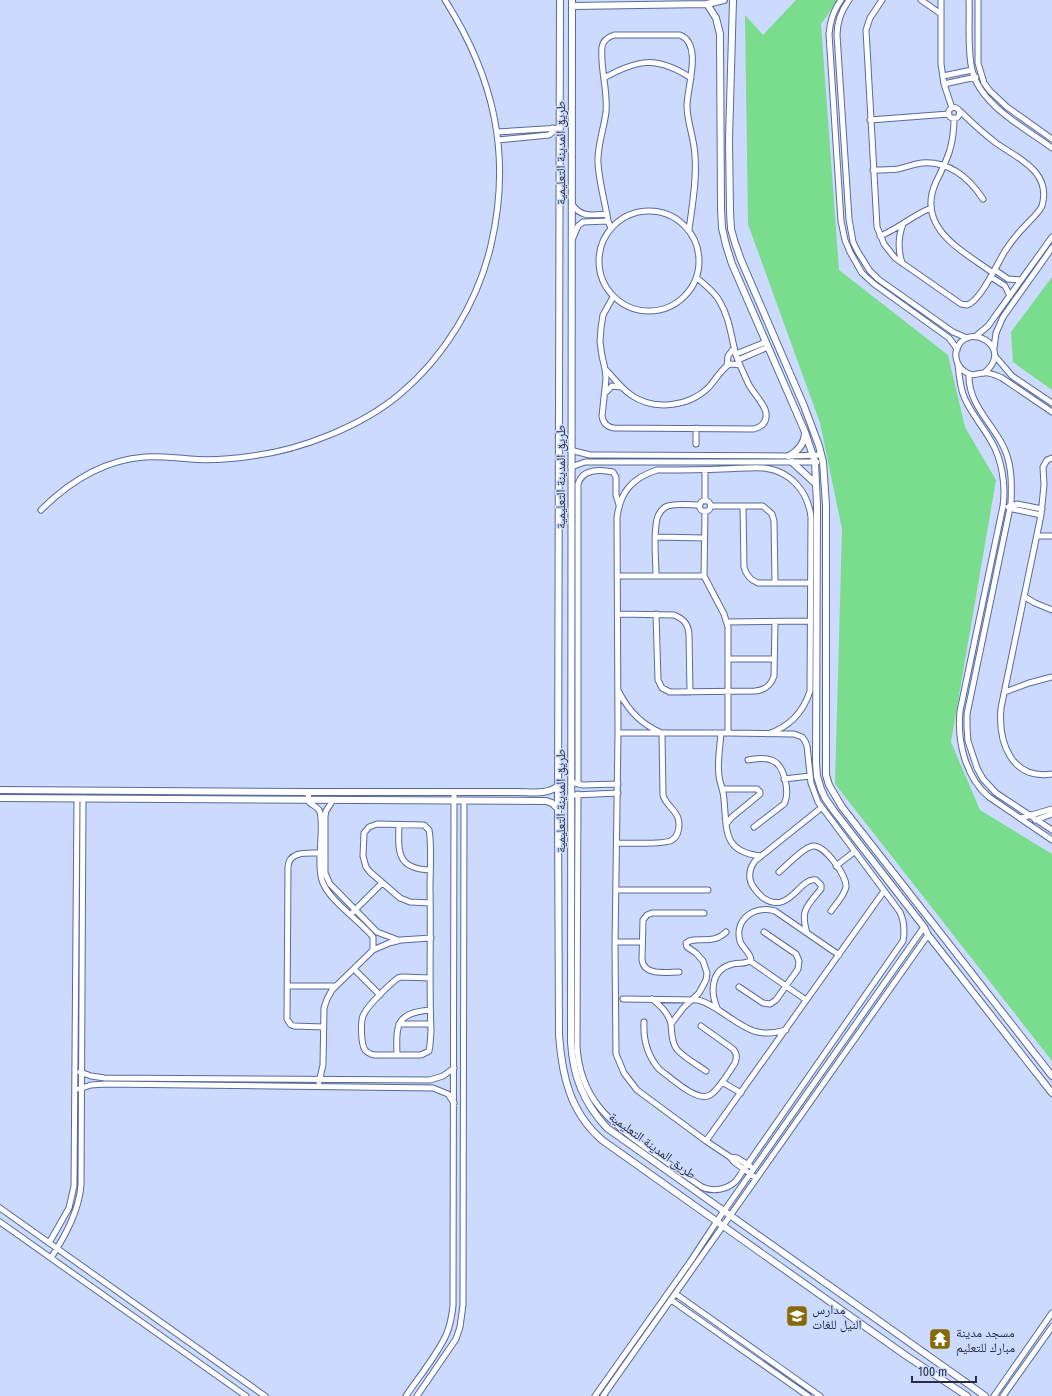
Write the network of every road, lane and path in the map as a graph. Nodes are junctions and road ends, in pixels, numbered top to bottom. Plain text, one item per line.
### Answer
1 (445, 0) edge
2 (560, 0) edge
3 (724, 0) edge
4 (733, 0) edge
5 (841, 0) edge
6 (849, 0) edge
7 (882, 0) edge
8 (921, 0) edge
9 (940, 0) edge
10 (969, 0) edge
11 (978, 0) edge
12 (572, 3) edge
13 (707, 4) junction
14 (560, 8) junction
15 (572, 13) junction
16 (941, 14) junction
17 (972, 70) junction
18 (981, 75) junction
19 (943, 76) junction
20 (604, 78) junction
21 (690, 78) junction
22 (974, 78) junction
23 (944, 84) junction
24 (952, 108) junction
25 (960, 110) junction
26 (949, 114) junction
27 (954, 118) junction
28 (870, 120) junction
29 (552, 128) junction
30 (560, 128) junction
31 (498, 132) junction
32 (1052, 139) edge
33 (498, 140) junction
34 (1052, 148) edge
35 (945, 166) junction
36 (873, 170) junction
37 (983, 199) dead end
38 (571, 202) junction
39 (932, 208) junction
40 (583, 214) junction
41 (607, 214) junction
42 (608, 221) junction
43 (583, 222) junction
44 (903, 224) junction
45 (612, 228) junction
46 (689, 230) junction
47 (880, 236) junction
48 (1052, 237) edge
49 (571, 242) junction
50 (1052, 248) edge
51 (903, 264) junction
52 (993, 273) junction
53 (697, 278) junction
54 (1021, 280) junction
55 (1010, 296) junction
56 (613, 297) junction
57 (559, 318) junction
58 (571, 318) junction
59 (976, 336) junction
60 (967, 338) junction
61 (767, 344) junction
62 (734, 348) junction
63 (994, 349) junction
64 (957, 350) junction
65 (736, 354) junction
66 (995, 356) junction
67 (738, 360) junction
68 (958, 364) junction
69 (728, 366) junction
70 (740, 366) junction
71 (605, 369) junction
72 (984, 373) junction
73 (969, 374) junction
74 (622, 387) junction
75 (605, 392) junction
76 (1052, 403) edge
77 (1052, 412) edge
78 (696, 428) junction
79 (806, 432) junction
80 (696, 444) dead end
81 (570, 450) junction
82 (813, 455) junction
83 (821, 455) junction
84 (1052, 458) edge
85 (790, 459) junction
86 (815, 462) junction
87 (823, 462) junction
88 (571, 466) junction
89 (705, 470) junction
90 (816, 484) junction
91 (705, 500) junction
92 (619, 505) junction
93 (700, 505) junction
94 (710, 506) junction
95 (743, 506) junction
96 (1003, 506) junction
97 (1010, 508) junction
98 (1042, 509) junction
99 (41, 510) dead end
100 (705, 512) junction
101 (1042, 515) junction
102 (1037, 536) junction
103 (1052, 536) edge
104 (656, 537) junction
105 (704, 538) junction
106 (617, 576) junction
107 (656, 576) junction
108 (704, 576) junction
109 (775, 583) junction
110 (810, 583) junction
111 (1025, 597) junction
112 (1052, 610) edge
113 (618, 614) junction
114 (656, 614) junction
115 (810, 621) junction
116 (727, 622) junction
117 (775, 622) junction
118 (817, 628) junction
119 (826, 628) junction
120 (729, 659) junction
121 (774, 659) junction
122 (1052, 677) edge
123 (558, 685) junction
124 (570, 685) junction
125 (618, 690) junction
126 (690, 692) junction
127 (728, 692) junction
128 (1005, 692) junction
129 (618, 733) junction
130 (662, 733) junction
131 (720, 733) junction
132 (728, 733) junction
133 (768, 734) junction
134 (748, 760) dead end
135 (1052, 774) edge
136 (810, 776) junction
137 (571, 778) junction
138 (784, 779) junction
139 (578, 784) junction
140 (618, 784) junction
141 (558, 786) junction
142 (722, 789) junction
143 (0, 790) edge
144 (125, 791) junction
145 (308, 792) junction
146 (454, 792) junction
147 (618, 793) junction
148 (578, 794) junction
149 (571, 797) junction
150 (0, 798) edge
151 (80, 798) junction
152 (126, 799) junction
153 (308, 800) junction
154 (333, 800) junction
155 (454, 801) junction
156 (464, 801) junction
157 (821, 808) junction
158 (1052, 808) edge
159 (558, 809) junction
160 (1052, 814) edge
161 (1030, 816) junction
162 (1021, 818) junction
163 (1036, 819) junction
164 (1026, 822) junction
165 (726, 824) junction
166 (399, 825) junction
167 (754, 827) dead end
168 (1052, 830) edge
169 (1052, 840) edge
170 (617, 843) junction
171 (854, 852) junction
172 (322, 853) junction
173 (761, 856) junction
174 (836, 866) junction
175 (430, 870) junction
176 (779, 872) dead end
177 (382, 883) junction
178 (571, 889) junction
179 (558, 890) junction
180 (616, 890) junction
181 (708, 890) dead end
182 (884, 891) junction
183 (773, 902) junction
184 (430, 903) junction
185 (355, 910) junction
186 (772, 910) junction
187 (831, 911) dead end
188 (704, 913) dead end
189 (351, 915) junction
190 (930, 919) junction
191 (924, 927) junction
192 (726, 932) dead end
193 (764, 932) dead end
194 (807, 933) junction
195 (928, 935) junction
196 (430, 938) junction
197 (401, 940) junction
198 (615, 942) junction
199 (642, 942) junction
200 (373, 950) junction
201 (839, 955) junction
202 (750, 961) junction
203 (354, 969) junction
204 (678, 972) dead end
205 (430, 978) junction
206 (287, 986) junction
207 (335, 986) junction
208 (785, 986) junction
209 (739, 987) dead end
210 (380, 995) junction
211 (623, 998) dead end
212 (652, 999) junction
213 (693, 1000) junction
214 (806, 1000) junction
215 (430, 1010) junction
216 (718, 1010) junction
217 (644, 1022) dead end
218 (399, 1024) junction
219 (430, 1024) junction
220 (671, 1024) junction
221 (701, 1026) dead end
222 (323, 1027) junction
223 (786, 1030) junction
224 (397, 1055) junction
225 (323, 1066) junction
226 (454, 1068) junction
227 (75, 1071) junction
228 (706, 1071) dead end
229 (82, 1073) junction
230 (1052, 1076) edge
231 (320, 1080) junction
232 (328, 1080) junction
233 (722, 1082) junction
234 (319, 1086) junction
235 (327, 1087) junction
236 (82, 1088) junction
237 (74, 1090) junction
238 (741, 1093) junction
239 (1052, 1093) edge
240 (454, 1102) junction
241 (706, 1141) junction
242 (730, 1157) junction
243 (748, 1164) junction
244 (754, 1169) junction
245 (744, 1170) junction
246 (759, 1173) junction
247 (750, 1174) junction
248 (464, 1175) junction
249 (453, 1176) junction
250 (756, 1178) junction
251 (0, 1208) edge
252 (724, 1211) junction
253 (730, 1215) junction
254 (717, 1221) junction
255 (0, 1222) edge
256 (722, 1226) junction
257 (49, 1243) junction
258 (57, 1249) junction
259 (51, 1258) junction
260 (838, 1291) junction
261 (676, 1294) junction
262 (671, 1300) junction
263 (831, 1301) junction
264 (1052, 1313) edge
265 (1052, 1327) edge
266 (912, 1344) junction
267 (905, 1354) junction
268 (246, 1396) edge
269 (265, 1396) edge
270 (406, 1396) edge
271 (417, 1396) edge
272 (595, 1396) edge
273 (603, 1396) edge
274 (808, 1396) edge
275 (820, 1396) edge
276 (967, 1396) edge
277 (985, 1396) edge
278 (994, 1396) edge
279 (1003, 1396) edge

1 - 31 street
2 - 14 street, طريق المدينة التعليمية
3 - 13 street
4 - 83 street
5 - 64 street
6 - 60 street
7 - 28 street
8 - 16 street
9 - 16 street
10 - 17 street
11 - 18 street
12 - 13 street
12 - 15 street, طريق المدينة التعليمية
13 - 61 street
14 - 15 street
14 - 30 street, طريق المدينة التعليمية
15 - 38 street, طريق المدينة التعليمية
16 - 19 street
17 - 19 street
17 - 22 street
18 - 22 street
18 - 32 street
19 - 23 street
20 - 21 street
20 - 21 street
20 - 41 street
21 - 46 street
22 - 23 street
22 - 34 street
23 - 24 street
24 - 25 street
24 - 26 street
25 - 27 street
25 - 52 street
26 - 27 street
26 - 28 street
27 - 35 street
28 - 36 street
29 - 30 street
29 - 31 street
29 - 33 street
30 - 57 street, طريق المدينة التعليمية
31 - 33 street
33 - 99 street
35 - 36 street
35 - 37 street
35 - 39 street
36 - 47 street
38 - 40 street
38 - 49 street, طريق المدينة التعليمية
39 - 44 street
39 - 52 street
40 - 41 street
40 - 43 street
41 - 42 street
42 - 43 street
42 - 45 street
43 - 49 street
44 - 47 street
44 - 51 street
45 - 46 street
45 - 56 street
46 - 53 street
47 - 51 street
48 - 54 street
49 - 58 street, طريق المدينة التعليمية
50 - 63 street
51 - 52 street
52 - 54 street
52 - 55 street
53 - 56 street
53 - 62 street
54 - 55 street
55 - 59 street
56 - 71 street
57 - 58 street
57 - 123 street, طريق المدينة التعليمية
58 - 81 street, طريق المدينة التعليمية
59 - 60 street
59 - 63 street
60 - 64 street
61 - 65 street
61 - 67 street
61 - 79 street
62 - 65 street
62 - 69 street
63 - 66 street
64 - 68 street
65 - 67 street
66 - 72 street
66 - 76 street
67 - 70 street
68 - 73 street
68 - 96 street
69 - 70 street
69 - 74 street
70 - 78 street
71 - 74 street
71 - 75 street
72 - 73 street
72 - 77 street
73 - 97 street
74 - 75 street
75 - 78 street
78 - 80 street
79 - 82 street
79 - 85 street
81 - 85 street
81 - 88 street, طريق المدينة التعليمية
82 - 83 street
82 - 85 street
82 - 86 street
83 - 87 street
84 - 98 street
85 - 86 street
85 - 88 street
85 - 90 street
86 - 87 street
86 - 90 street
87 - 119 street
88 - 124 street, طريق المدينة التعليمية
89 - 91 street
89 - 92 street
89 - 110 street
90 - 118 street
91 - 93 street
91 - 94 street
92 - 106 street
92 - 139 street
93 - 100 street
93 - 104 street
94 - 95 street
94 - 100 street
95 - 109 street
95 - 109 street
96 - 97 street
96 - 162 street
97 - 98 street
97 - 101 street
97 - 161 street
98 - 101 street
100 - 105 street
101 - 102 street
102 - 103 street
102 - 111 street
104 - 105 street
104 - 107 street
105 - 108 street
106 - 107 street
106 - 113 street
107 - 108 street
108 - 116 street
109 - 110 street
110 - 115 street
111 - 112 street
111 - 128 street
113 - 114 street
113 - 125 street
114 - 126 street
114 - 126 street
115 - 117 street
115 - 133 street
116 - 117 street
116 - 120 street
117 - 121 street
118 - 119 street
118 - 191 street
119 - 190 street
120 - 121 street
120 - 127 street
121 - 127 street
122 - 128 street
123 - 124 street
123 - 141 street, طريق المدينة التعليمية
124 - 137 street, طريق المدينة التعليمية
125 - 129 street
125 - 130 street
126 - 127 street
127 - 132 street
128 - 135 street
129 - 130 street
129 - 140 street
130 - 131 street
130 - 170 street
131 - 132 street
131 - 142 street
132 - 133 street
133 - 136 street
134 - 138 street
136 - 138 street
136 - 157 street
137 - 139 street
137 - 149 street, طريق المدينة التعليمية
138 - 167 street
139 - 140 street
140 - 147 street
141 - 146 street
141 - 159 street, طريق المدينة التعليمية
142 - 165 street
142 - 165 street
143 - 144 street
144 - 145 street
144 - 152 street
145 - 146 street
145 - 153 street
146 - 155 street
147 - 148 street
147 - 170 street
148 - 149 street
148 - 245 street
149 - 178 street, طريق المدينة التعليمية
150 - 151 street
151 - 152 street
151 - 227 street
151 - 229 street
152 - 153 street
153 - 154 street
153 - 172 street
154 - 155 street
154 - 172 street
155 - 156 street
155 - 226 street
156 - 159 street
156 - 248 street
157 - 171 street
157 - 173 street
158 - 161 street
159 - 179 street, طريق المدينة التعليمية
160 - 163 street
161 - 162 street
161 - 163 street
162 - 164 street
163 - 164 street
163 - 168 street
164 - 169 street
165 - 173 street
166 - 175 street
166 - 175 street
166 - 177 street
170 - 180 street
171 - 174 street
171 - 182 street
172 - 185 street
172 - 189 street
172 - 206 street
173 - 183 street
174 - 176 street
174 - 187 street
175 - 184 street
177 - 184 street
177 - 185 street
178 - 179 street
178 - 252 street, طريق المدينة التعليمية
179 - 254 street, طريق المدينة التعليمية
180 - 181 street
180 - 198 street
182 - 201 street
182 - 243 street
183 - 186 street
183 - 194 street
184 - 196 street
185 - 189 street
185 - 197 street
186 - 194 street
186 - 202 street
188 - 199 street
189 - 200 street
190 - 191 street
190 - 230 street
191 - 195 street
191 - 244 street
192 - 213 street
193 - 208 street
194 - 201 street
195 - 239 street
195 - 246 street
196 - 197 street
196 - 205 street
197 - 200 street
198 - 199 street
198 - 241 street
199 - 204 street
200 - 203 street
201 - 214 street
202 - 208 street
202 - 216 street
203 - 207 street
203 - 210 street
205 - 210 street
205 - 215 street
206 - 207 street
206 - 222 street
207 - 222 street
208 - 209 street
208 - 214 street
210 - 224 street
211 - 212 street
212 - 213 street
212 - 220 street
213 - 216 street
213 - 220 street
214 - 223 street
215 - 218 street
215 - 219 street
216 - 223 street
217 - 233 street
218 - 219 street
218 - 224 street
219 - 224 street
220 - 228 street
221 - 233 street
222 - 225 street
223 - 238 street
225 - 231 street
225 - 232 street
226 - 232 street
226 - 240 street
227 - 229 street
227 - 237 street
229 - 231 street
229 - 236 street
231 - 232 street
231 - 234 street
232 - 235 street
233 - 238 street
234 - 235 street
234 - 236 street
235 - 240 street
236 - 237 street
236 - 258 street
237 - 257 street
238 - 241 street
240 - 249 street
241 - 242 street
242 - 243 street
242 - 245 street
243 - 244 street
243 - 245 street
244 - 246 street
244 - 247 street
245 - 247 street
246 - 250 street
247 - 250 street
247 - 252 street
248 - 249 street
248 - 271 street
249 - 270 street
250 - 253 street
251 - 257 street
252 - 253 street, طريق المدينة التعليمية
252 - 254 street
253 - 256 street
253 - 260 street, طريق المدينة التعليمية
254 - 256 street, طريق المدينة التعليمية
254 - 272 street
255 - 259 street
256 - 261 street
256 - 263 street, طريق المدينة التعليمية
257 - 258 street
258 - 259 street
258 - 269 street
259 - 268 street
260 - 263 street
260 - 266 street, طريق المدينة التعليمية
261 - 262 street
261 - 275 street
262 - 273 street
262 - 274 street
263 - 267 street, طريق المدينة التعليمية
264 - 278 street
265 - 279 street
266 - 267 street
266 - 277 street, طريق المدينة التعليمية
267 - 276 street, طريق المدينة التعليمية

